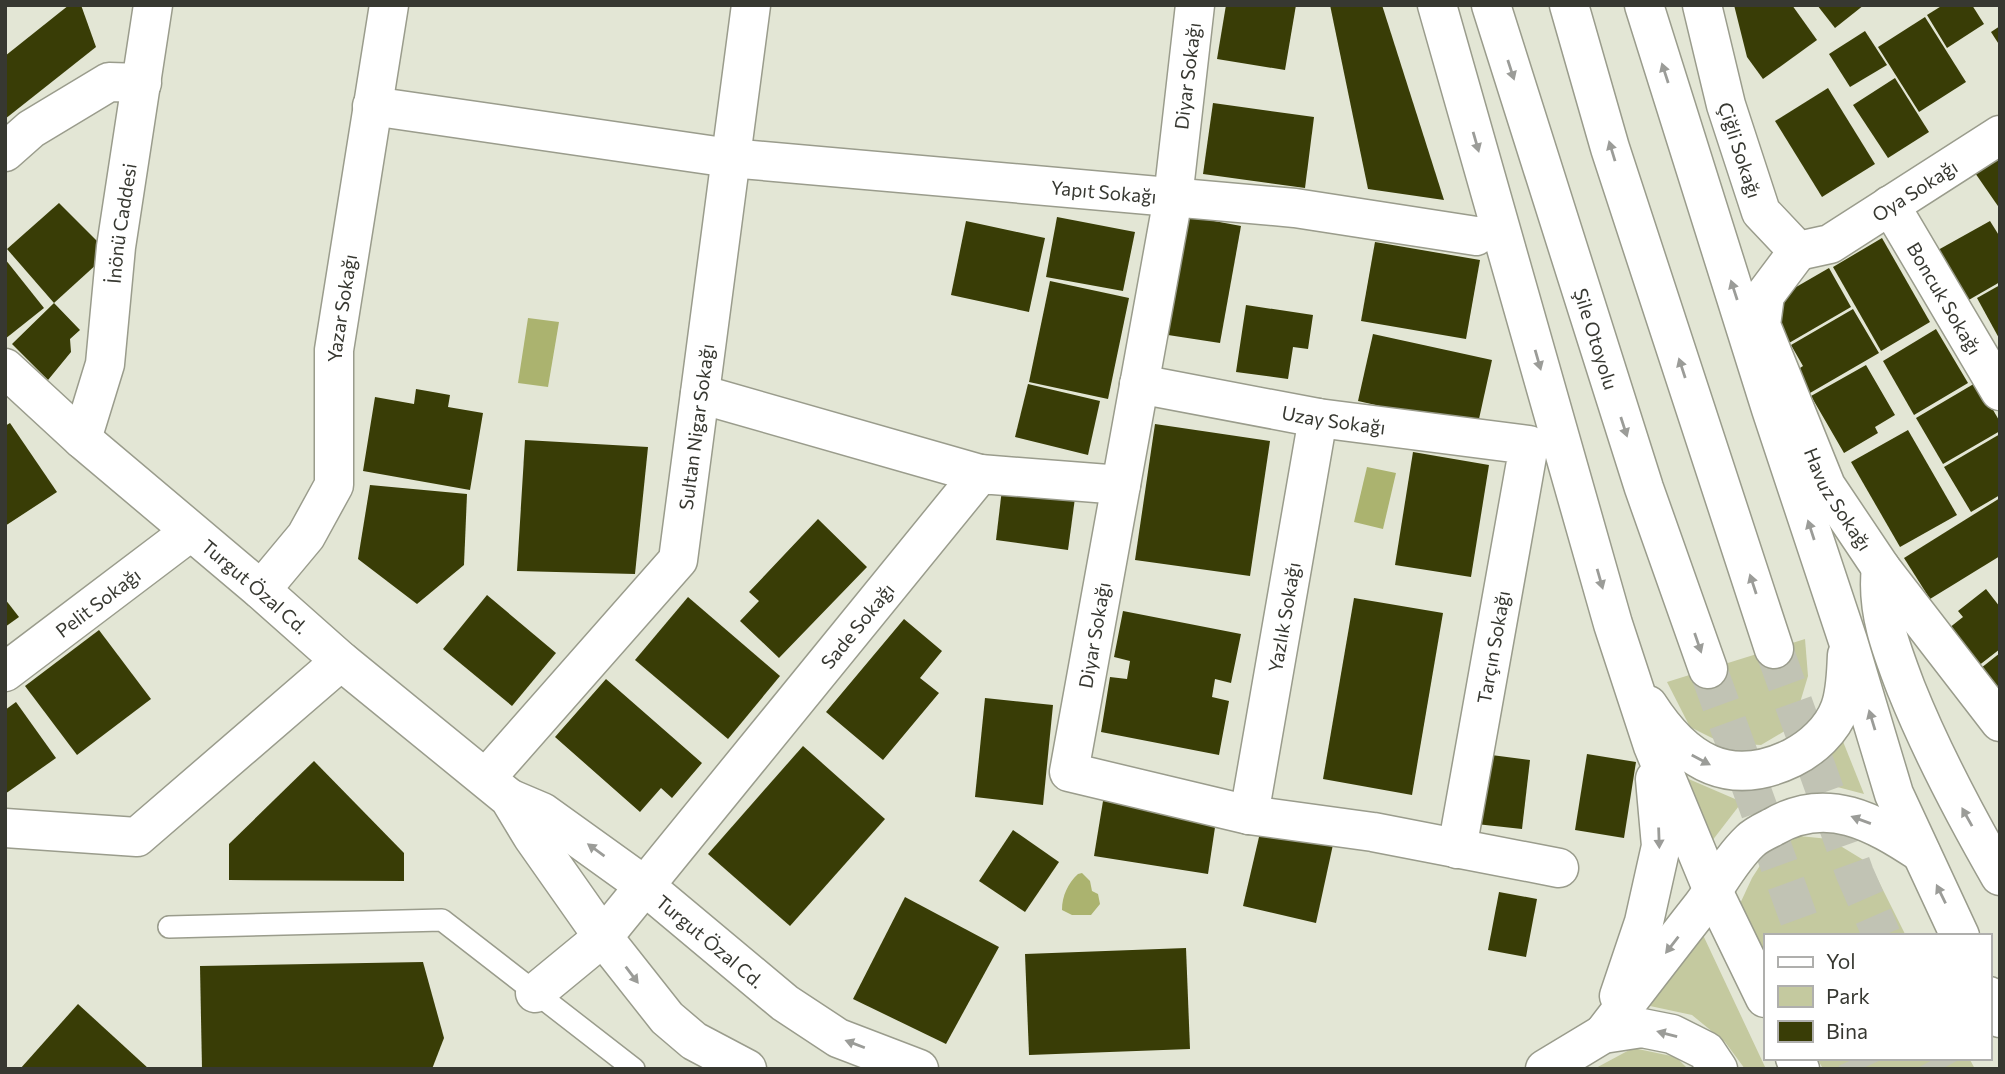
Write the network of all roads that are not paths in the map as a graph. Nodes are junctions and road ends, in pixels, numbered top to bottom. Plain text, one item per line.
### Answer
1 (153, 5) edge
2 (389, 5) edge
3 (751, 5) edge
4 (1195, 5) edge
5 (1437, 5) edge
6 (1491, 5) edge
7 (1569, 5) edge
8 (1644, 5) edge
9 (1702, 5) edge
10 (142, 83) junction
11 (372, 106) junction
12 (2000, 135) edge
13 (5, 152) edge
14 (730, 158) junction
15 (1173, 198) junction
16 (1891, 205) junction
17 (1476, 236) dead end
18 (1814, 247) junction
19 (11, 382) edge
20 (1139, 384) junction
21 (2000, 391) edge
22 (700, 394) junction
23 (1318, 418) junction
24 (82, 439) junction
25 (1529, 445) joint
26 (980, 474) junction
27 (1121, 485) junction
28 (190, 532) junction
29 (1881, 568) junction
30 (261, 590) junction
31 (1848, 641) junction
32 (1774, 649) tunnel mouth
33 (341, 661) junction
34 (1708, 669) tunnel mouth
35 (1629, 670) junction
36 (5, 673) edge
37 (2000, 722) edge
38 (1653, 746) junction
39 (497, 788) junction
40 (1249, 815) junction
41 (5, 828) edge
42 (1457, 849) junction
43 (1921, 853) junction
44 (1559, 868) dead end
45 (2000, 876) edge
46 (645, 886) junction
47 (1713, 891) junction
48 (169, 927) dead end
49 (1959, 934) edge
50 (603, 937) junction
51 (535, 992) junction
52 (1764, 996) edge
53 (1991, 1000) edge
54 (2000, 1018) edge
55 (1603, 1034) junction
56 (634, 1069) edge
57 (747, 1069) edge
58 (919, 1069) edge
59 (1545, 1069) edge
60 (1718, 1069) edge

1 - 10 main road, İnönü Caddesi
2 - 11 main road, Yazar Sokağı
3 - 14 main road, Sultan Nigar Sokağı
4 - 15 main road, Diyar Sokağı
5 -> 35 main road
6 -> 34 main road, Şile Otoyolu
32 -> 7 main road
31 -> 8 main road
9 - 18 main road, Çiğli Sokağı
10 - 13 main road
10 - 24 main road, İnönü Caddesi
11 - 14 main road, Yapıt Sokağı
11 - 30 main road, Yazar Sokağı
12 - 16 main road, Oya Sokağı
14 - 15 main road, Yapıt Sokağı
14 - 22 main road, Sultan Nigar Sokağı
15 - 17 main road, Yapıt Sokağı
15 - 20 main road, Diyar Sokağı
16 - 18 main road, Oya Sokağı
16 - 21 main road, Boncuk Sokağı
18 - 29 main road, Havuz Sokağı
19 - 24 main road, Turgut Özal Cd.
20 - 23 main road, Uzay Sokağı
20 - 27 main road, Diyar Sokağı
22 - 26 main road
22 - 39 main road, Sultan Nigar Sokağı
23 - 25 main road, Uzay Sokağı
23 - 40 main road, Yazlık Sokağı
24 - 28 main road, Turgut Özal Cd.
25 - 42 main road, Tarçın Sokağı
26 - 27 main road
26 - 46 main road, Sade Sokağı
27 - 40 main road, Diyar Sokağı
28 - 30 main road, Turgut Özal Cd.
28 - 36 main road, Pelit Sokağı
29 - 37 main road, Havuz Sokağı
45 -> 29 main road
30 - 33 main road, Turgut Özal Cd.
35 -> 31 main road
43 -> 31 main road
33 - 39 main road, Turgut Özal Cd.
33 - 41 main road
35 - 38 main road
38 - 47 main road
38 -> 55 main road
46 -> 39 main road, Turgut Özal Cd.
39 - 50 main road, Turgut Özal Cd.
40 - 42 main road, Diyar Sokağı
42 - 44 main road, Diyar Sokağı
43 -> 47 main road
49 -> 43 main road
46 - 50 main road, Sade Sokağı
58 -> 46 main road, Turgut Özal Cd.
47 - 52 main road
47 -> 55 main road
48 - 51 lane
50 - 51 main road, Sade Sokağı
50 -> 57 main road, Turgut Özal Cd.
51 - 56 lane
53 - 54 main road
55 - 59 main road
60 -> 55 main road

